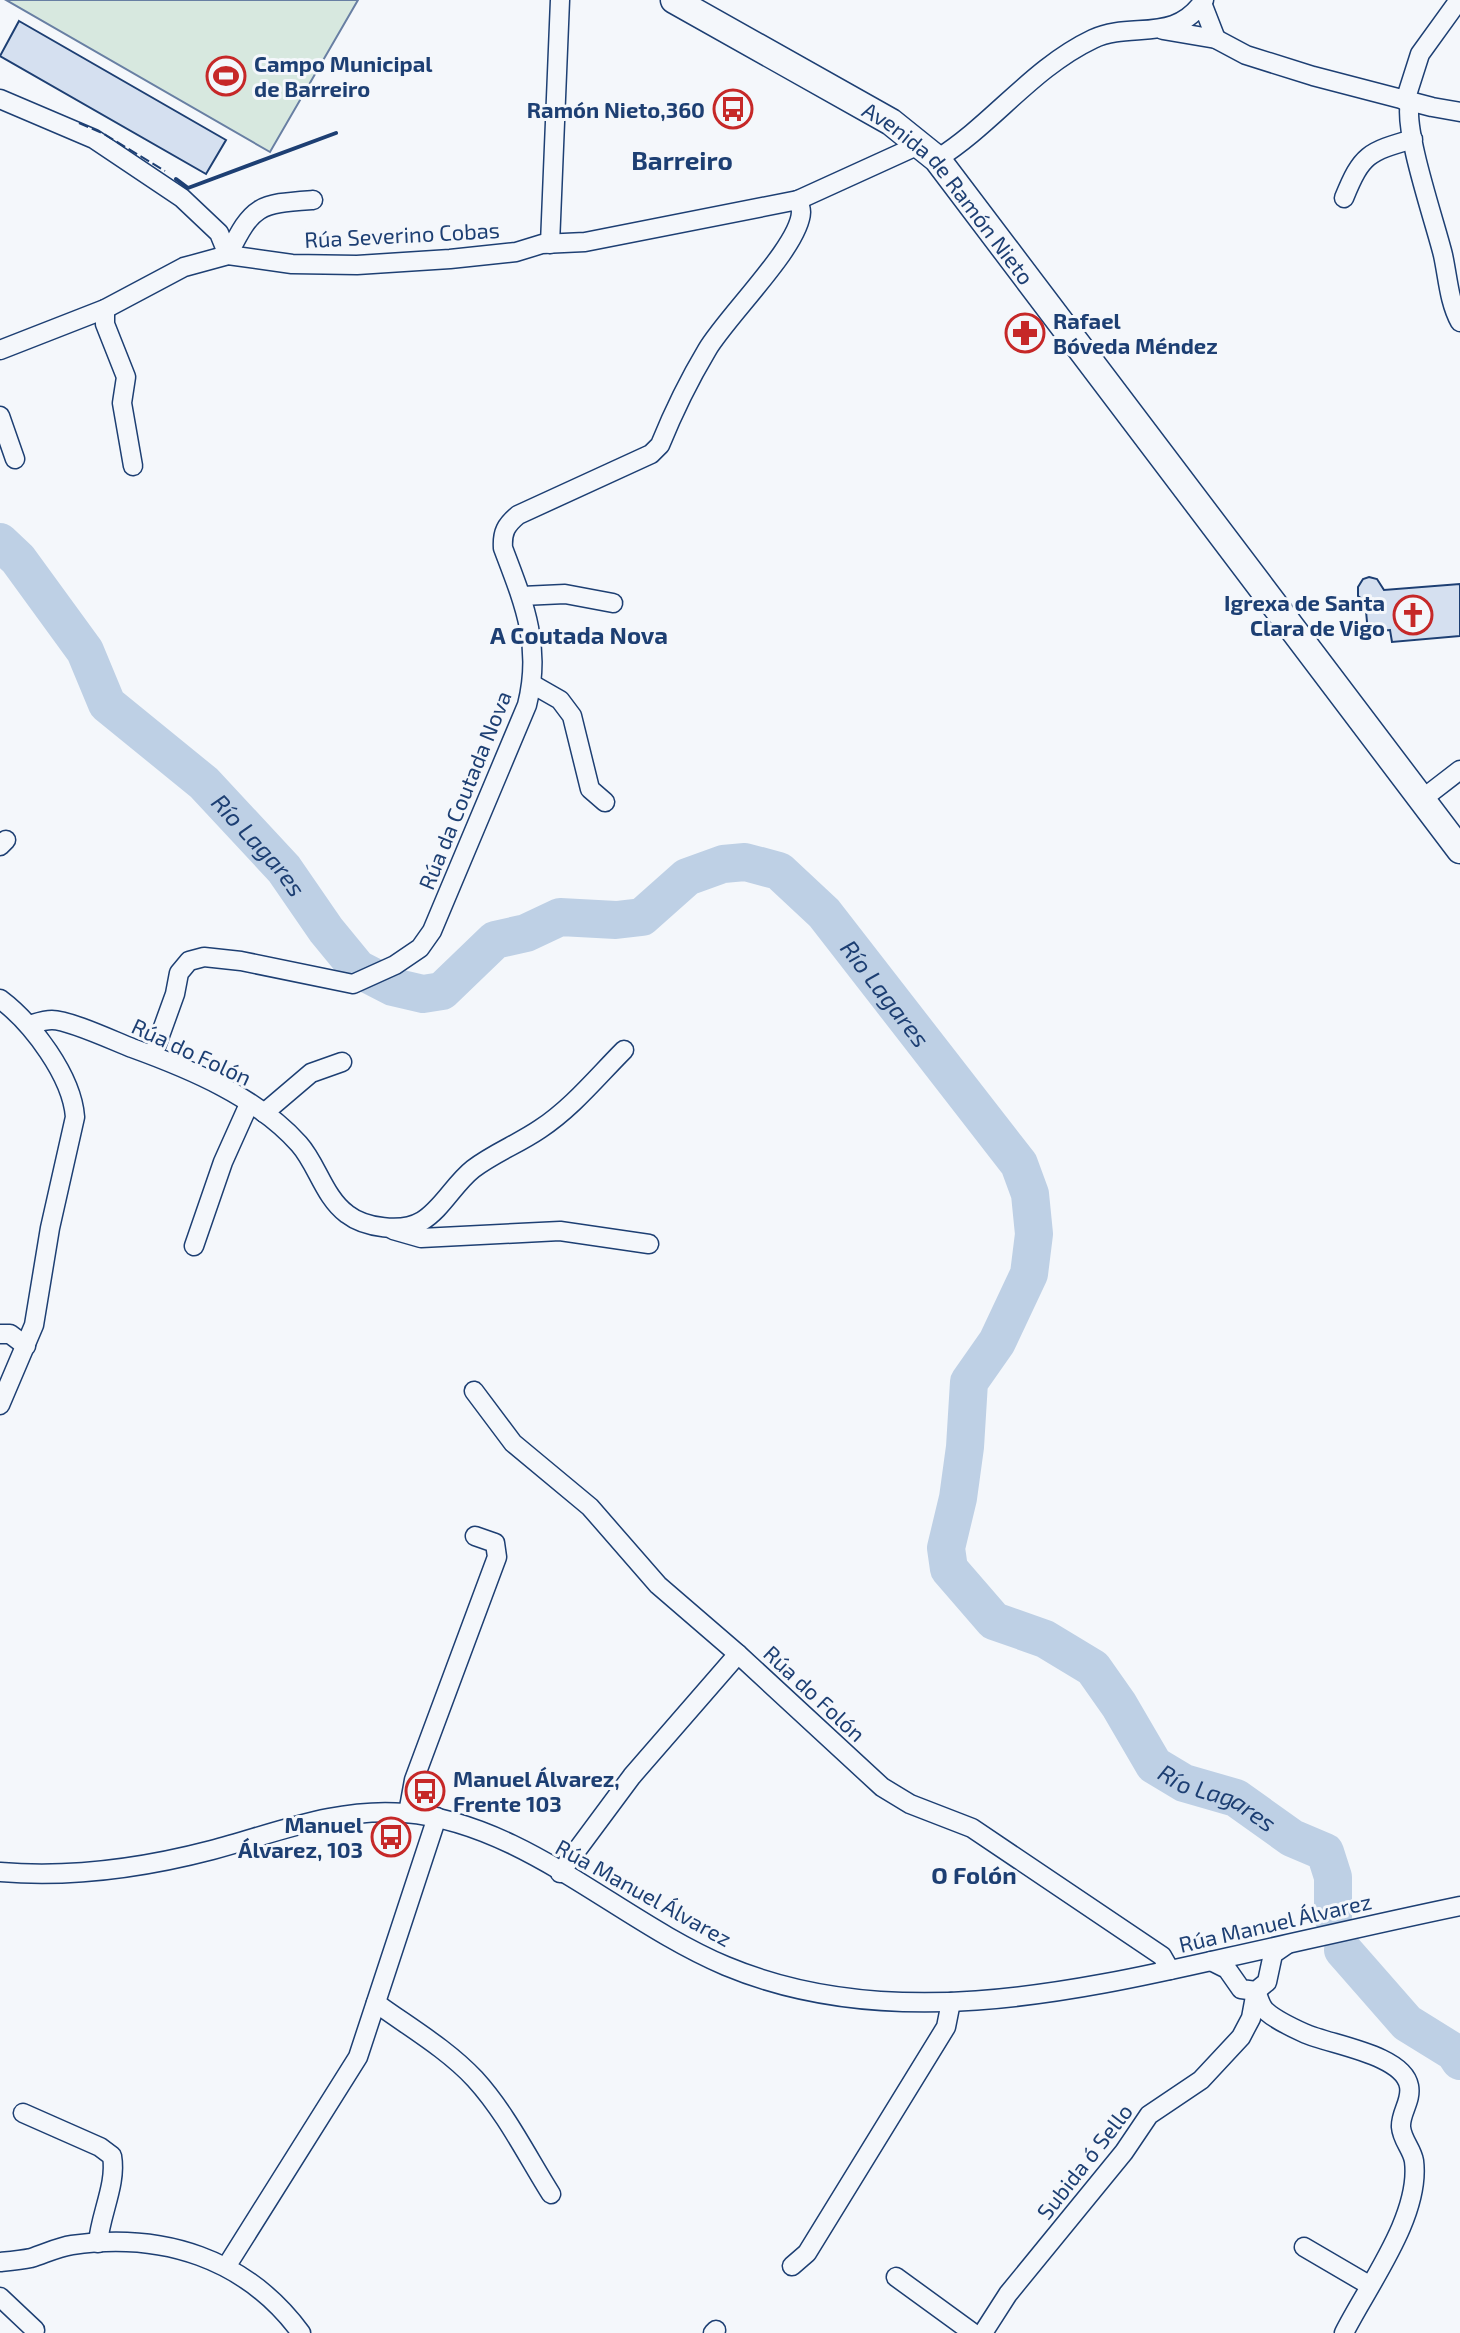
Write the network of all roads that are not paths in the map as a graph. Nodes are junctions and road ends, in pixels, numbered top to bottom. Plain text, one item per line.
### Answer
1 (560, 0) edge
2 (674, 0) edge
3 (1459, 0) edge
4 (1203, 2) edge
5 (1162, 30) junction
6 (1216, 39) junction
7 (0, 99) edge
8 (1407, 101) junction
9 (1460, 112) edge
10 (1413, 139) junction
11 (929, 152) junction
12 (1344, 198) dead end
13 (313, 200) dead end
14 (798, 200) junction
15 (550, 244) junction
16 (228, 255) junction
17 (105, 309) junction
18 (1460, 322) edge
19 (0, 350) edge
20 (0, 416) edge
21 (15, 459) dead end
22 (133, 466) dead end
23 (522, 596) junction
24 (613, 603) dead end
25 (532, 684) junction
26 (1460, 770) edge
27 (1421, 800) junction
28 (605, 802) dead end
29 (1460, 850) edge
30 (0, 999) edge
31 (29, 1025) junction
32 (624, 1050) dead end
33 (153, 1055) junction
34 (342, 1062) dead end
35 (257, 1108) junction
36 (382, 1227) junction
37 (649, 1244) dead end
38 (194, 1246) dead end
39 (0, 1334) edge
40 (26, 1346) junction
41 (474, 1391) dead end
42 (0, 1405) edge
43 (475, 1536) dead end
44 (738, 1654) junction
45 (408, 1813) junction
46 (437, 1817) junction
47 (0, 1872) edge
48 (560, 1873) junction
49 (1460, 1906) edge
50 (1287, 1944) junction
51 (1245, 1953) junction
52 (1211, 1961) junction
53 (1269, 1968) junction
54 (1170, 1970) junction
55 (1233, 1977) junction
56 (1256, 1991) junction
57 (951, 2002) junction
58 (376, 2003) junction
59 (23, 2113) dead end
60 (551, 2194) dead end
61 (98, 2243) junction
62 (1304, 2247) dead end
63 (27, 2259) junction
64 (0, 2262) edge
65 (792, 2266) dead end
66 (226, 2267) junction
67 (0, 2274) edge
68 (896, 2277) dead end
69 (1369, 2285) junction
70 (0, 2297) edge
71 (0, 2314) edge
72 (38, 2331) edge
73 (301, 2333) edge
74 (973, 2333) edge
75 (983, 2333) edge
76 (1344, 2333) edge

1 - 15 street
2 - 11 main road, Avenida de Ramón Nieto
3 - 8 street
4 - 5 street
4 - 6 street
5 - 6 street
5 - 11 street, Rúa Severino Cobas
6 - 8 street
7 - 16 street
8 - 9 street
8 - 10 street
10 - 12 street
10 - 18 street
11 - 14 street, Rúa Severino Cobas
11 - 27 main road, Avenida de Ramón Nieto
13 - 16 street
14 - 15 street, Rúa Severino Cobas
14 - 23 street, Rúa da Coutada Nova
15 - 16 street, Rúa Severino Cobas
16 - 17 street, Rúa Severino Cobas
17 - 19 street, Rúa Severino Cobas
17 - 22 street
20 - 21 street
23 - 24 street
23 - 25 street, Rúa da Coutada Nova
25 - 28 street
25 - 33 street, Rúa da Coutada Nova
26 - 27 street
27 - 29 main road, Avenida de Ramón Nieto
30 - 31 street
31 - 33 street, Rúa do Folón
31 - 40 street
32 - 36 street, Rúa do Folón
33 - 35 street, Rúa do Folón
34 - 35 street
35 - 36 street, Rúa do Folón
35 - 38 street
36 - 37 street, Rúa do Folón
39 - 40 street
40 - 42 street
41 - 44 street, Rúa do Folón
43 - 45 street
44 - 48 street
44 - 54 street, Rúa do Folón
45 - 46 street, Rúa Manuel Álvarez
45 - 47 street, Rúa Manuel Álvarez
46 - 48 street, Rúa Manuel Álvarez
46 - 58 street
48 - 57 street, Rúa Manuel Álvarez
49 - 50 street, Rúa Manuel Álvarez
50 - 51 street, Rúa Manuel Álvarez
50 - 53 street
51 - 52 street, Rúa Manuel Álvarez
51 - 53 street
51 - 55 street
52 - 54 street, Rúa Manuel Álvarez
52 - 55 street
53 - 56 street
54 - 57 street, Rúa Manuel Álvarez
55 - 56 street
56 - 69 street
56 - 75 street, Subida ó Sello
57 - 65 street
58 - 60 street
58 - 66 street
59 - 61 street
61 - 63 street
61 - 66 street
62 - 69 street
63 - 64 street
63 - 67 street
66 - 73 street
68 - 74 street
69 - 76 street
70 - 72 street
71 - 72 street

